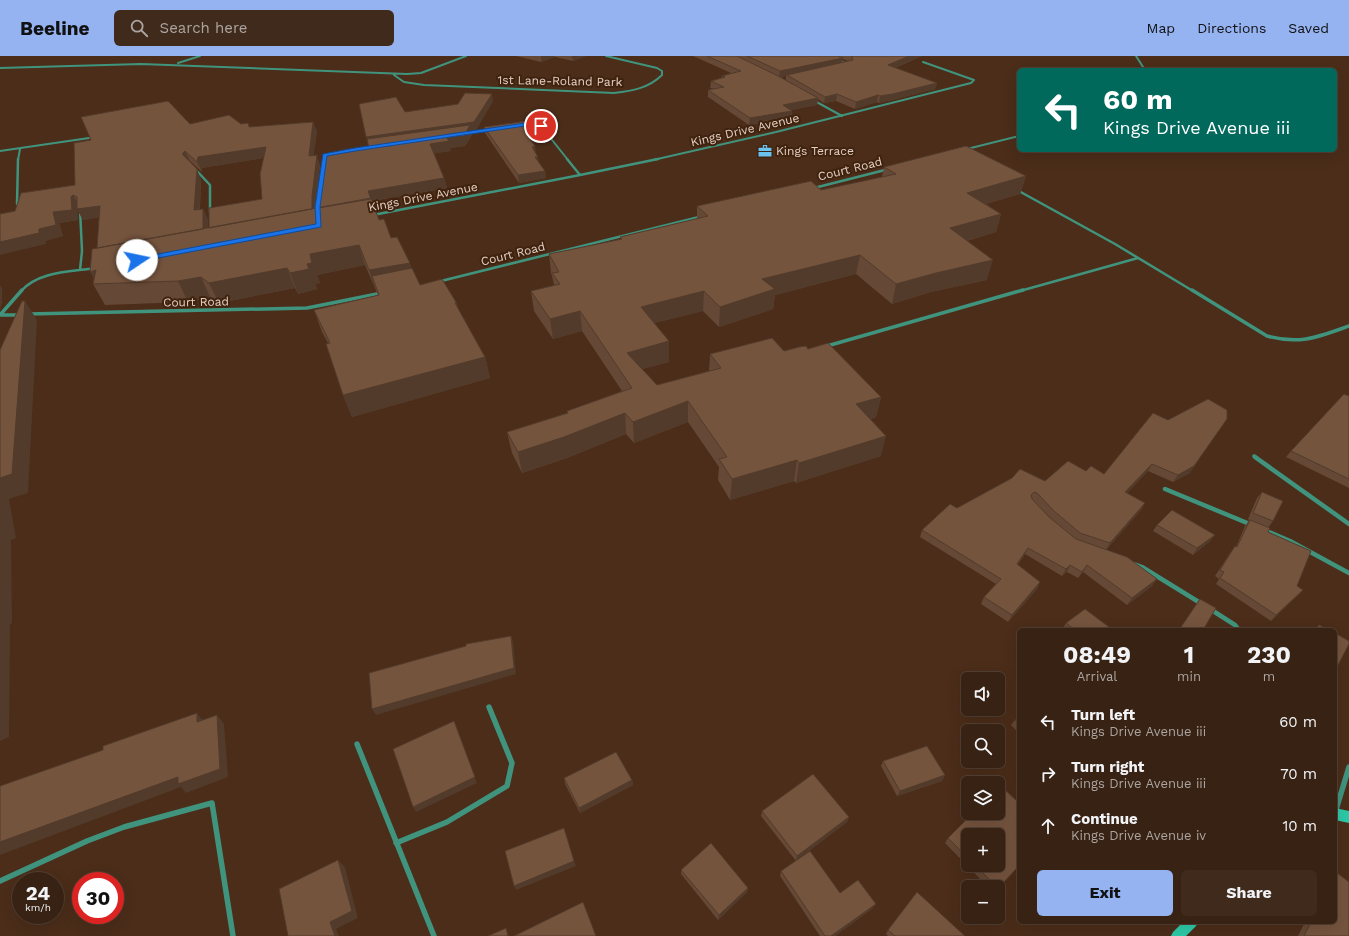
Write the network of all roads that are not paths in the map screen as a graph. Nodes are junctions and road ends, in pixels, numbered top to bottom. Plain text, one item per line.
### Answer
1 (200, 56) edge
2 (466, 56) edge
3 (606, 56) edge
4 (830, 56) edge
5 (1136, 56) edge
6 (923, 62) dead end
7 (174, 64) junction
8 (843, 67) edge
9 (0, 68) edge
10 (1144, 68) edge
11 (394, 75) junction
12 (812, 99) edge
13 (842, 116) junction
14 (525, 125) edge
15 (495, 129) edge
16 (459, 134) edge
17 (1017, 136) edge
18 (89, 138) edge
19 (378, 146) edge
20 (20, 149) junction
21 (966, 149) edge
22 (0, 151) edge
23 (336, 153) edge
24 (194, 168) edge
25 (890, 168) edge
26 (580, 175) junction
27 (1012, 187) edge
28 (806, 190) edge
29 (17, 204) edge
30 (80, 208) edge
31 (707, 215) edge
32 (210, 217) edge
33 (366, 217) edge
34 (1138, 258) junction
35 (100, 267) edge
36 (80, 270) junction
37 (429, 284) edge
38 (383, 293) edge
39 (0, 315) edge
40 (1349, 326) edge
41 (823, 348) edge
42 (1254, 456) dead end
43 (1165, 489) dead end
44 (1349, 524) edge
45 (1255, 526) edge
46 (1262, 529) edge
47 (1129, 562) edge
48 (1349, 573) edge
49 (1237, 628) edge
50 (489, 707) dead end
51 (357, 744) dead end
52 (1349, 767) edge
53 (1337, 807) edge
54 (1337, 814) edge
55 (1349, 817) edge
56 (396, 843) junction
57 (0, 881) edge
58 (1190, 924) edge
59 (233, 936) edge
60 (434, 936) edge
61 (1177, 936) edge

1 - 7 street
2 - 11 street
3 - 11 street, 1st Lane-Roland Park
4 - 8 street
5 - 10 street
6 - 13 street, Kings Drive Avenue
7 - 9 street
7 - 11 street
12 - 13 street
13 - 26 street, Kings Drive Avenue
14 - 26 street
15 - 16 street
17 - 21 street
18 - 20 street
19 - 23 street
20 - 22 street
20 - 29 street
24 - 32 street
25 - 28 street, Court Road
26 - 33 street, Kings Drive Avenue
27 - 34 street
30 - 36 street
31 - 37 street, Court Road
34 - 40 street
34 - 41 street
35 - 36 street
36 - 39 street
38 - 39 street, Court Road
42 - 44 street
43 - 45 street
46 - 48 street
47 - 49 street
50 - 56 street
51 - 56 street
52 - 53 street
54 - 55 street
56 - 60 street
57 - 59 street
58 - 61 street

